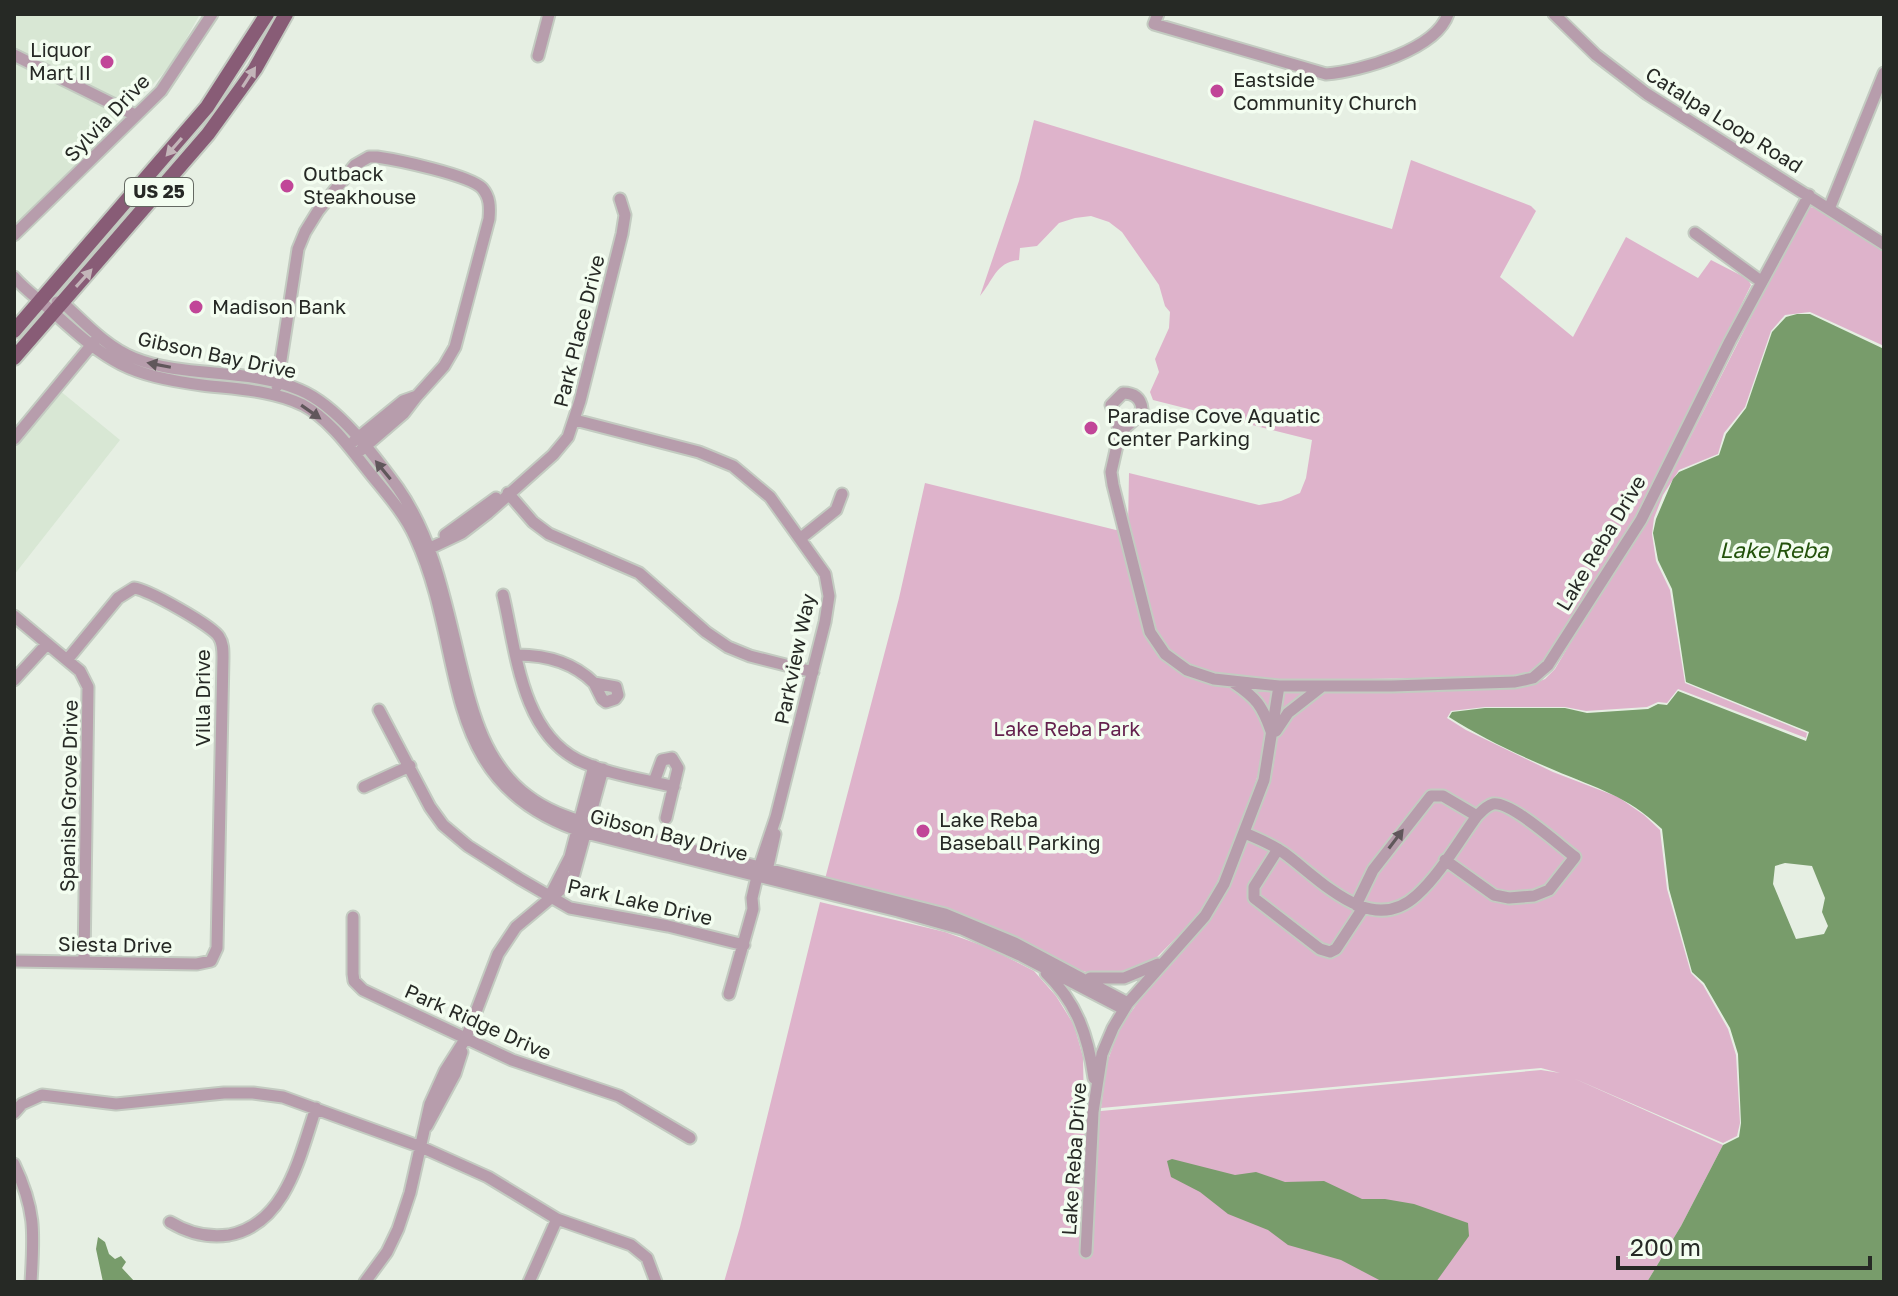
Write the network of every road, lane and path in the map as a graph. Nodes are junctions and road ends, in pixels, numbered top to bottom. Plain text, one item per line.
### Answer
1 (212, 14) edge
2 (267, 14) edge
3 (286, 14) edge
4 (549, 14) edge
5 (1158, 14) edge
6 (1448, 14) edge
7 (1554, 14) edge
8 (14, 55) edge
9 (538, 56) dead end
10 (1884, 73) edge
11 (135, 115) junction
12 (1809, 195) junction
13 (620, 199) dead end
14 (1829, 209) junction
15 (1695, 233) dead end
16 (14, 235) edge
17 (1884, 244) edge
18 (14, 277) edge
19 (1762, 282) junction
20 (40, 301) junction
21 (58, 307) junction
22 (14, 331) edge
23 (99, 335) junction
24 (91, 345) junction
25 (14, 358) edge
26 (278, 383) junction
27 (275, 396) junction
28 (575, 420) junction
29 (1120, 432) dead end
30 (14, 439) edge
31 (361, 443) junction
32 (350, 451) junction
33 (508, 493) junction
34 (842, 494) dead end
35 (801, 538) junction
36 (424, 547) junction
37 (503, 595) dead end
38 (14, 616) edge
39 (47, 644) junction
40 (517, 655) junction
41 (67, 660) junction
42 (813, 672) junction
43 (14, 680) edge
44 (1232, 682) junction
45 (594, 683) dead end
46 (1279, 686) junction
47 (1322, 687) junction
48 (379, 710) dead end
49 (1273, 735) junction
50 (410, 766) junction
51 (598, 767) junction
52 (654, 782) junction
53 (364, 787) dead end
54 (674, 787) junction
55 (1477, 816) junction
56 (666, 818) dead end
57 (583, 827) junction
58 (1245, 833) junction
59 (1278, 849) junction
60 (1445, 860) junction
61 (762, 873) junction
62 (549, 898) junction
63 (1360, 906) junction
64 (353, 917) dead end
65 (963, 925) junction
66 (744, 945) junction
67 (214, 958) joint
68 (1166, 960) junction
69 (14, 961) edge
70 (84, 962) junction
71 (1037, 964) junction
72 (1078, 975) junction
73 (729, 994) dead end
74 (1126, 1006) junction
75 (466, 1038) junction
76 (1096, 1088) junction
77 (316, 1108) junction
78 (14, 1113) edge
79 (690, 1138) dead end
80 (421, 1147) junction
81 (14, 1164) edge
82 (557, 1219) junction
83 (170, 1222) dead end
84 (1086, 1252) dead end
85 (31, 1282) edge
86 (365, 1282) edge
87 (529, 1282) edge
88 (656, 1282) edge

1 - 11 street, Sylvia Drive
2 -> 20 main road, US 25
21 -> 3 main road, US 25
4 - 9 street
5 - 6 street
7 - 12 street, Catalpa Loop Road
8 - 11 street
10 - 14 street
11 - 16 street, Sylvia Drive
12 - 14 street, Catalpa Loop Road
12 - 19 street, Lake Reba Drive
13 - 28 street, Park Place Drive
14 - 17 street, Catalpa Loop Road
15 - 19 street
18 - 20 street
19 - 47 street, Lake Reba Drive
20 - 21 street, Gibson Bay Drive
20 - 22 main road, US 25
21 - 23 street, Gibson Bay Drive
21 - 24 street, Gibson Bay Drive
21 - 25 main road, US 25
23 - 24 street
26 -> 23 street, Gibson Bay Drive
24 - 27 street, Gibson Bay Drive
24 - 30 street
26 - 27 street
26 - 31 street, Gibson Bay Drive
26 - 31 street
27 -> 32 street, Gibson Bay Drive
28 - 33 street, Park Place Drive
28 - 35 street, Parkview Way
29 - 44 street, Lake Reba Drive
31 - 32 street
36 -> 31 street, Gibson Bay Drive
32 - 36 street, Gibson Bay Drive
33 - 36 street, Park Place Drive
33 - 42 street
34 - 35 street
35 - 42 street, Parkview Way
36 - 57 street, Gibson Bay Drive
37 - 40 street
38 - 39 street, Spanish Grove Drive
39 - 41 street, Spanish Grove Drive
39 - 43 street
40 - 45 street
40 - 51 street
41 - 67 street, Villa Drive
41 - 70 street, Spanish Grove Drive
42 - 61 street, Parkview Way
44 - 46 street, Lake Reba Drive
44 - 49 street
46 - 47 street, Lake Reba Drive
46 - 49 street, Lake Reba Drive
47 - 49 street
48 - 50 street, Park Lake Drive
49 - 58 street, Lake Reba Drive
50 - 53 street
50 - 62 street, Park Lake Drive
51 - 52 street
51 - 57 street
52 - 54 street
52 - 54 street
54 - 56 street
55 - 60 street
55 - 60 street
63 -> 55 street
57 - 61 street, Gibson Bay Drive
57 - 62 street
58 - 59 street
58 - 68 street, Lake Reba Drive
59 - 63 street
59 - 63 street
60 - 63 street
61 - 65 street, Gibson Bay Drive
61 - 66 street, Parkview Way
62 - 66 street, Park Lake Drive
62 - 75 street
64 - 75 street, Park Ridge Drive
65 - 71 street, Gibson Bay Drive
65 - 72 street, Gibson Bay Drive
66 - 73 street, Parkview Way
67 - 70 street, Siesta Drive
68 - 72 street
68 - 74 street, Lake Reba Drive
69 - 70 street, Siesta Drive
71 - 74 street, Gibson Bay Drive
71 - 76 street
72 - 74 street, Gibson Bay Drive
74 - 76 street, Lake Reba Drive
75 - 79 street, Park Ridge Drive
75 - 80 street
76 - 84 street, Lake Reba Drive
77 - 78 street
77 - 80 street
77 - 83 street
80 - 82 street
80 - 86 street
81 - 85 street
82 - 87 street
82 - 88 street

